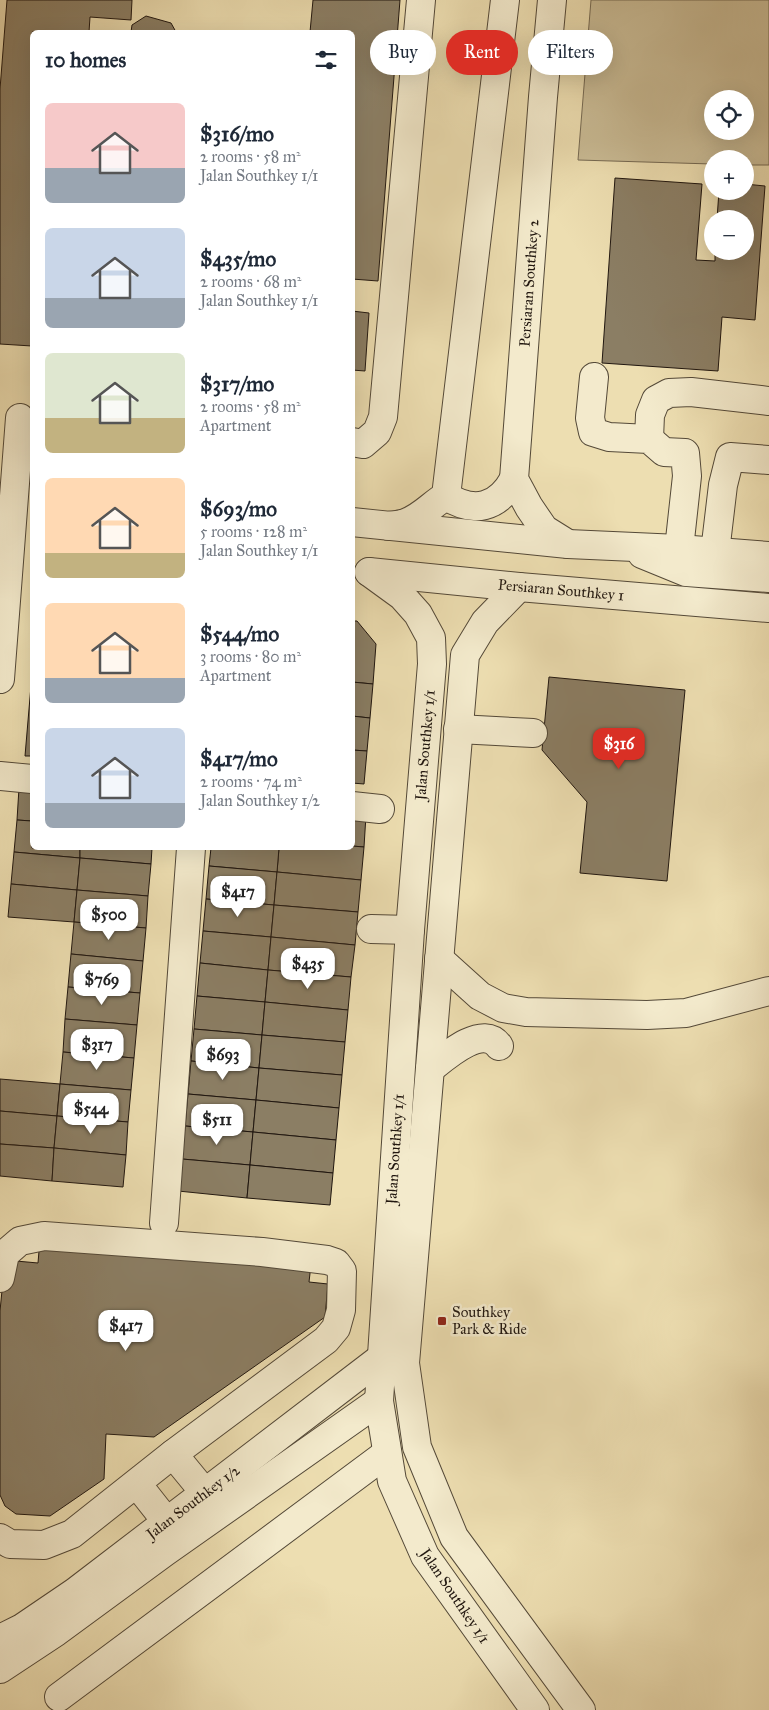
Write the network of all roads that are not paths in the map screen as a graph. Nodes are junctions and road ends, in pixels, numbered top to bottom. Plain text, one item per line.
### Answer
1 (421, 0) edge
2 (506, 0) edge
3 (552, 0) edge
4 (594, 377) dead end
5 (769, 401) edge
6 (17, 418) edge
7 (649, 439) junction
8 (355, 442) edge
9 (685, 453) junction
10 (730, 457) junction
11 (769, 460) edge
12 (514, 479) junction
13 (16, 491) edge
14 (446, 496) junction
15 (355, 522) edge
16 (389, 526) junction
17 (14, 542) edge
18 (568, 544) junction
19 (622, 547) junction
20 (679, 549) junction
21 (715, 552) junction
22 (769, 556) edge
23 (360, 571) edge
24 (769, 578) edge
25 (519, 587) junction
26 (769, 608) edge
27 (0, 679) edge
28 (458, 729) junction
29 (533, 733) dead end
30 (0, 776) edge
31 (30, 779) edge
32 (355, 806) edge
33 (380, 809) dead end
34 (191, 850) edge
35 (371, 929) dead end
36 (410, 930) junction
37 (439, 959) junction
38 (769, 991) edge
39 (500, 1046) dead end
40 (430, 1069) junction
41 (164, 1223) dead end
42 (0, 1278) edge
43 (381, 1358) junction
44 (379, 1402) junction
45 (387, 1453) junction
46 (173, 1454) junction
47 (137, 1484) junction
48 (205, 1493) junction
49 (167, 1522) junction
50 (0, 1538) edge
51 (0, 1639) edge
52 (0, 1669) edge
53 (59, 1697) dead end
54 (535, 1710) edge
55 (581, 1710) edge

1 - 8 street
2 - 14 street
3 - 12 street, Persiaran Southkey 2
4 - 7 street
5 - 7 street
6 - 13 street
7 - 9 street
9 - 10 street
9 - 20 street
10 - 11 street
10 - 21 street
12 - 14 street
12 - 18 street
13 - 17 street
14 - 16 street
15 - 16 street
16 - 18 street
17 - 27 street
18 - 19 street
19 - 20 street
19 - 24 street
20 - 21 street
21 - 22 street
23 - 25 street, Persiaran Southkey 1
23 - 36 street, Jalan Southkey 1/1
25 - 26 street, Persiaran Southkey 1
25 - 28 street, Jalan Southkey 1/1
28 - 29 street
28 - 37 street, Jalan Southkey 1/1
30 - 31 street
32 - 33 street
34 - 41 street
35 - 36 street
36 - 43 street, Jalan Southkey 1/1
37 - 38 street
37 - 40 street, Jalan Southkey 1/1
39 - 40 street
40 - 55 street, Jalan Southkey 1/1
42 - 46 street
43 - 44 street, Jalan Southkey 1/1
43 - 48 street, Jalan Southkey 1/2
44 - 45 street, Jalan Southkey 1/1
44 - 52 street, Jalan Southkey 1/2
45 - 53 street
45 - 54 street, Jalan Southkey 1/1
46 - 47 street
46 - 48 street
47 - 49 street
47 - 50 street
48 - 49 street, Jalan Southkey 1/2
49 - 51 street, Jalan Southkey 1/2

